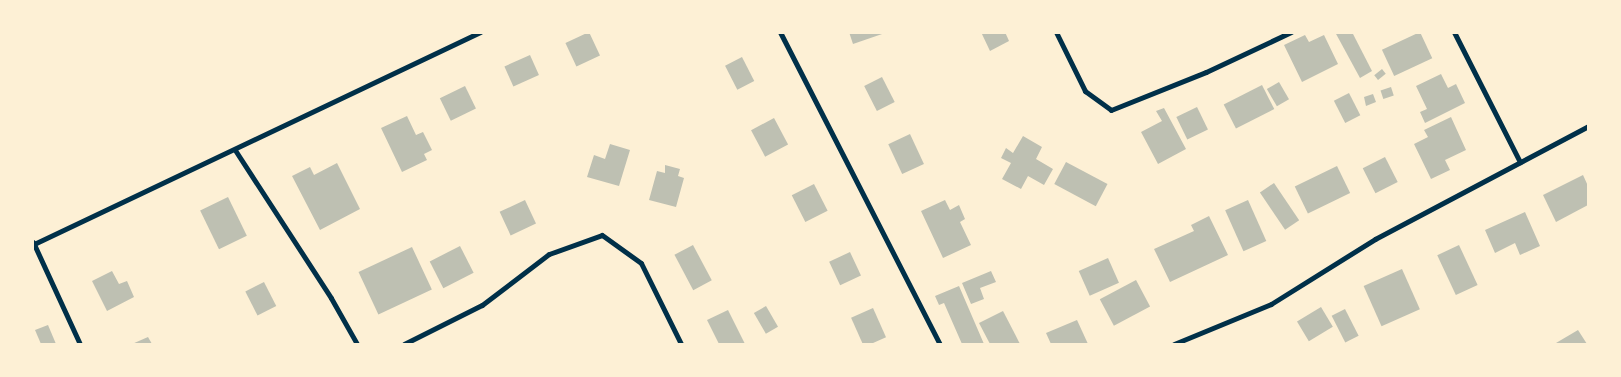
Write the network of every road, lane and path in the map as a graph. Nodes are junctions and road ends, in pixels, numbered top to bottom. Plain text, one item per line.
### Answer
1 (480, 32) edge
2 (780, 32) edge
3 (1056, 32) edge
4 (1291, 32) edge
5 (1454, 32) edge
6 (1588, 126) edge
7 (235, 150) junction
8 (1520, 162) junction
9 (33, 243) edge
10 (80, 344) edge
11 (357, 344) edge
12 (404, 344) edge
13 (681, 344) edge
14 (940, 344) edge
15 (1174, 344) edge

1 - 7 street
2 - 14 street
3 - 4 street
5 - 8 street
6 - 8 street
7 - 9 street
7 - 11 street
8 - 15 street
9 - 10 street
12 - 13 street

